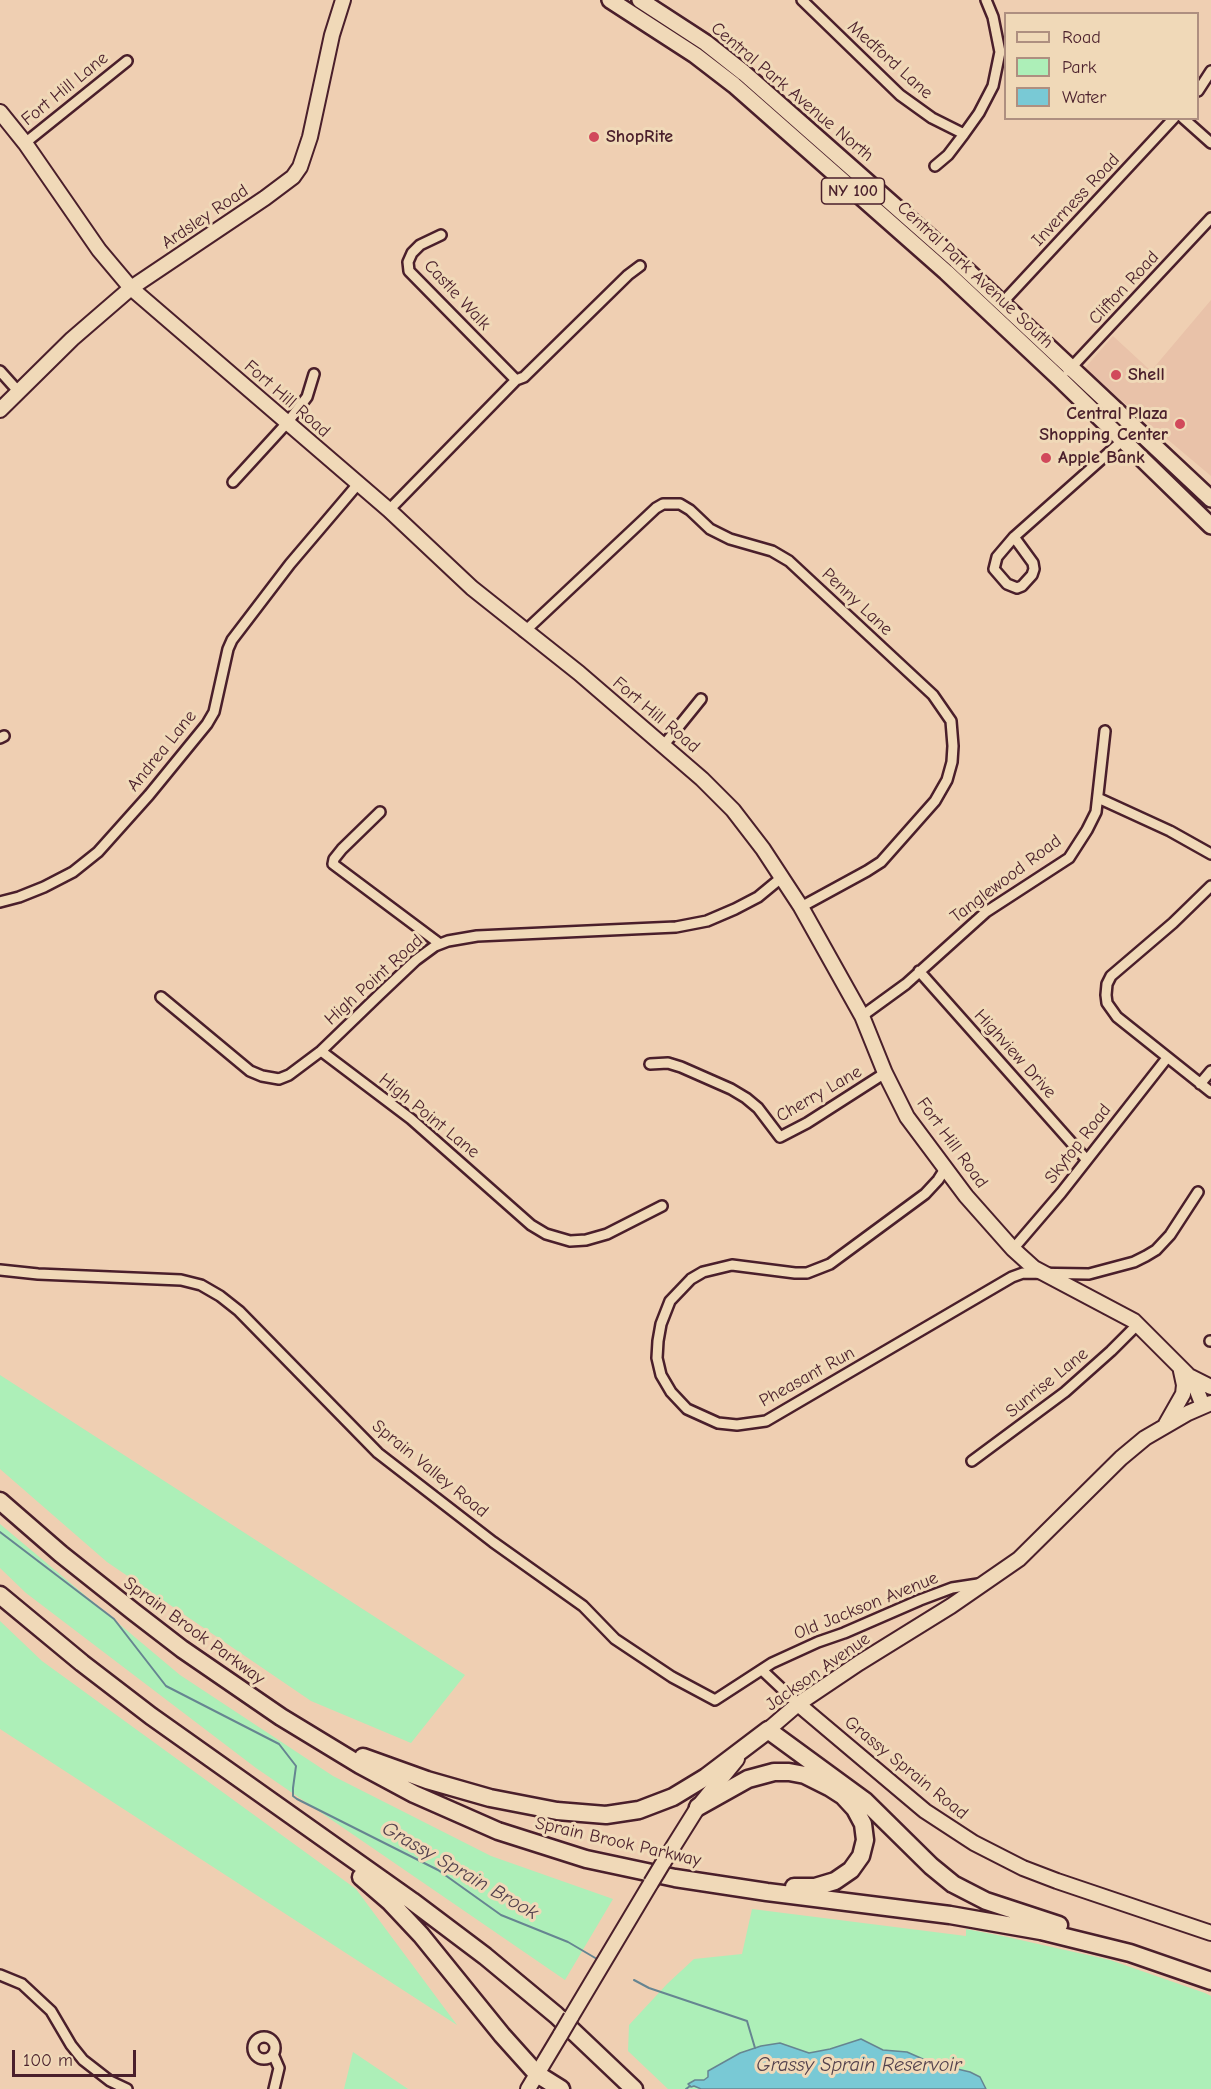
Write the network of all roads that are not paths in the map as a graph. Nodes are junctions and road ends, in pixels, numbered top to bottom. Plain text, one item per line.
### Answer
1 (343, 0) edge
2 (610, 0) edge
3 (640, 0) edge
4 (802, 0) edge
5 (986, 0) edge
6 (1002, 39) edge
7 (127, 61) dead end
8 (1211, 71) edge
9 (1199, 88) edge
10 (0, 111) edge
11 (1172, 120) edge
12 (1185, 120) edge
13 (964, 134) junction
14 (25, 143) junction
15 (1211, 143) edge
16 (935, 166) dead end
17 (1211, 218) edge
18 (441, 235) dead end
19 (640, 266) dead end
20 (131, 288) junction
21 (1002, 303) junction
22 (0, 371) edge
23 (314, 374) dead end
24 (1065, 374) junction
25 (516, 380) junction
26 (18, 391) junction
27 (0, 410) edge
28 (287, 423) junction
29 (1122, 441) junction
30 (233, 482) dead end
31 (358, 484) junction
32 (1211, 498) edge
33 (389, 510) junction
34 (1211, 526) edge
35 (1014, 537) junction
36 (524, 632) junction
37 (701, 699) dead end
38 (1105, 730) dead end
39 (663, 746) junction
40 (1098, 798) junction
41 (380, 812) dead end
42 (1211, 854) edge
43 (781, 878) junction
44 (1211, 886) edge
45 (0, 902) edge
46 (801, 907) junction
47 (440, 944) junction
48 (919, 971) junction
49 (161, 997) dead end
50 (862, 1016) junction
51 (321, 1051) junction
52 (1167, 1058) junction
53 (650, 1064) dead end
54 (1211, 1071) edge
55 (885, 1073) junction
56 (1200, 1084) junction
57 (1211, 1092) edge
58 (1086, 1160) junction
59 (945, 1168) junction
60 (1198, 1192) dead end
61 (662, 1206) dead end
62 (1013, 1249) junction
63 (0, 1269) edge
64 (1043, 1273) junction
65 (1137, 1324) junction
66 (1183, 1371) junction
67 (1211, 1387) edge
68 (1207, 1405) edge
69 (1165, 1426) junction
70 (972, 1461) dead end
71 (0, 1501) edge
72 (986, 1583) junction
73 (0, 1594) edge
74 (762, 1670) junction
75 (798, 1704) junction
76 (768, 1730) junction
77 (323, 1743) junction
78 (275, 1805) junction
79 (698, 1807) junction
80 (736, 1888) junction
81 (1211, 1932) edge
82 (1188, 1973) junction
83 (0, 1975) edge
84 (1211, 1981) edge
85 (273, 2054) dead end
86 (537, 2074) junction
87 (127, 2089) edge
88 (274, 2089) edge
89 (528, 2089) edge
90 (561, 2089) edge
91 (634, 2089) edge

1 - 20 street, Ardsley Road
2 - 24 main road, Central Park Avenue South / NY 100
3 - 21 main road, Central Park Avenue North / NY 100
4 - 13 street, Medford Lane
5 - 6 street
6 - 13 street
7 - 14 street, Fort Hill Lane
8 - 9 street
10 - 14 street, Fort Hill Road
11 - 21 street, Inverness Road
12 - 15 street
13 - 16 street
14 - 20 street, Fort Hill Road
17 - 24 street, Clifton Road
18 - 25 street, Castle Walk
19 - 25 street
20 - 26 street, Ardsley Road
20 - 28 street, Fort Hill Road
21 - 24 main road, Central Park Avenue North / NY 100
22 - 26 street
23 - 28 street
24 - 29 main road, NY 100
24 - 32 main road, NY 100
25 - 33 street
26 - 27 street, Ardsley Road
28 - 30 street
28 - 31 street, Fort Hill Road
29 - 34 main road, NY 100
29 - 35 street
31 - 33 street, Fort Hill Road
31 - 45 street, Andrea Lane
33 - 36 street, Fort Hill Road
35 - 35 street
36 - 39 street, Fort Hill Road
36 - 46 street, Penny Lane
37 - 39 street
38 - 40 street, Tanglewood Road
39 - 43 street, Fort Hill Road
40 - 42 street
40 - 48 street, Tanglewood Road
41 - 47 street
43 - 46 street, Fort Hill Road
43 - 47 street, High Point Road
44 - 52 street
46 - 50 street, Fort Hill Road
47 - 51 street, High Point Road
48 - 50 street, Tanglewood Road
48 - 58 street, Highview Drive
49 - 51 street, High Point Road
50 - 55 street, Fort Hill Road
51 - 61 street, High Point Lane
52 - 56 street
52 - 58 street, Skytop Road
53 - 55 street, Cherry Lane
54 - 56 street
55 - 59 street, Fort Hill Road
56 - 57 street
58 - 62 street, Skytop Road
59 - 62 street, Fort Hill Road
59 - 64 street, Pheasant Run
60 - 64 street, Pheasant Run
62 - 64 street, Fort Hill Road
63 - 74 street, Sprain Valley Road
64 - 65 street, Fort Hill Road
65 - 66 street, Fort Hill Road
65 - 70 street, Sunrise Lane
66 - 67 street
66 - 68 street, Fort Hill Road
66 - 69 street
68 - 69 street, Jackson Avenue
69 - 72 street, Jackson Avenue
71 - 77 highway, Sprain Brook Parkway
72 - 74 street, Old Jackson Avenue
72 - 75 street, Jackson Avenue
73 - 78 highway
74 - 75 street, Grassy Sprain Road
75 - 76 street, Jackson Avenue
75 - 81 street, Grassy Sprain Road
76 - 77 highway
76 - 79 street, Jackson Avenue
76 - 82 highway
77 - 80 highway, Sprain Brook Parkway
78 - 86 highway
78 - 91 highway
79 - 80 highway
79 - 86 street, Jackson Avenue, bridge
80 - 82 highway, Sprain Brook Parkway
82 - 84 highway, Sprain Brook Parkway
83 - 87 street
85 - 88 street
86 - 89 street, Jackson Avenue
86 - 90 highway

